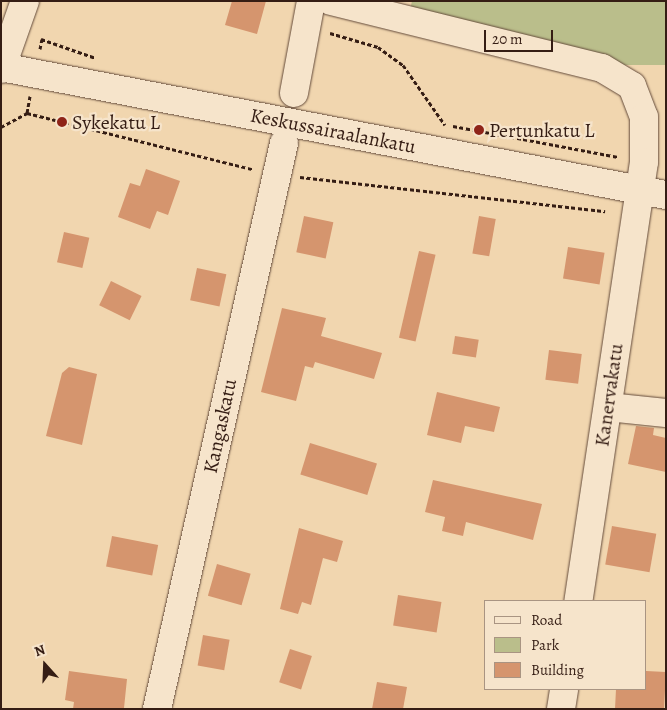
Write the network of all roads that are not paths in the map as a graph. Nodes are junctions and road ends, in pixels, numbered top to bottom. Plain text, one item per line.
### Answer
1 (25, 1) edge
2 (331, 1) edge
3 (309, 14) edge
4 (1, 68) edge
5 (294, 93) dead end
6 (284, 143) dead end
7 (638, 188) junction
8 (666, 195) edge
9 (608, 407) junction
10 (666, 413) edge
11 (578, 600) edge
12 (564, 690) edge
13 (157, 709) edge
14 (561, 709) edge

1 - 4 street
2 - 7 street, Kanervakatu
3 - 5 street
4 - 7 street, Keskussairaalankatu
6 - 13 street, Kangaskatu
7 - 8 street, Keskussairaalankatu
7 - 9 street, Kanervakatu
9 - 10 street
9 - 11 street, Kanervakatu
12 - 14 street

